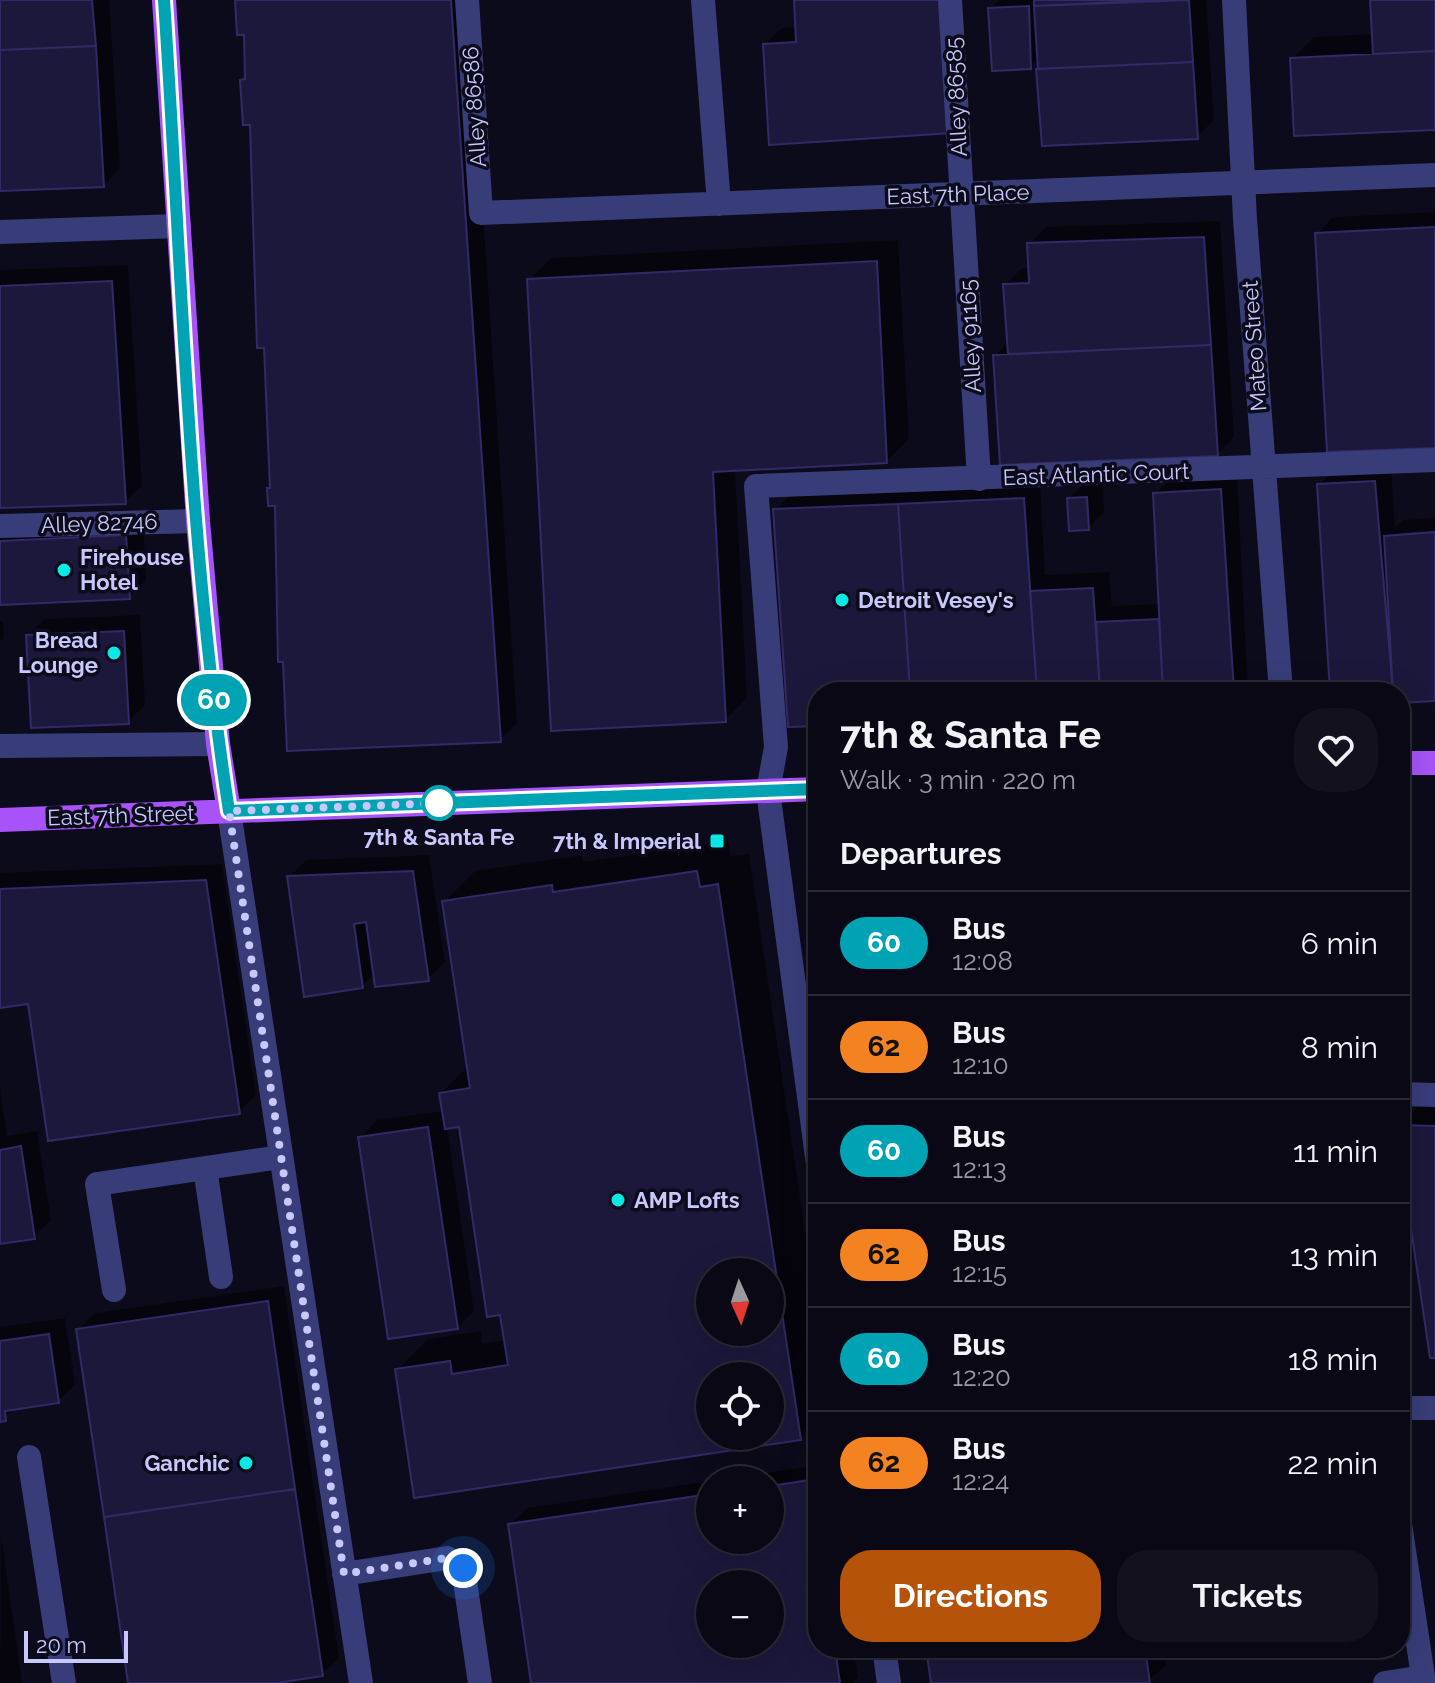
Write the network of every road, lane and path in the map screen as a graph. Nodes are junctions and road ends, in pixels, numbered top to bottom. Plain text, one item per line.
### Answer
1 (164, 0) edge
2 (467, 0) edge
3 (703, 0) edge
4 (950, 0) edge
5 (1234, 0) edge
6 (1435, 175) edge
7 (1242, 183) junction
8 (962, 194) junction
9 (719, 204) junction
10 (481, 213) joint
11 (179, 226) junction
12 (0, 232) edge
13 (1435, 460) edge
14 (1263, 467) junction
15 (979, 479) junction
16 (198, 521) junction
17 (0, 526) edge
18 (1280, 682) edge
19 (218, 744) junction
20 (0, 746) edge
21 (1410, 763) edge
22 (1435, 763) edge
23 (808, 789) edge
24 (768, 791) junction
25 (229, 811) junction
26 (0, 820) edge
27 (808, 1065) edge
28 (1410, 1094) edge
29 (1435, 1095) edge
30 (281, 1157) junction
31 (205, 1168) junction
32 (221, 1277) dead end
33 (114, 1290) dead end
34 (1410, 1408) edge
35 (1435, 1408) edge
36 (29, 1457) dead end
37 (344, 1574) junction
38 (1410, 1592) edge
39 (885, 1658) edge
40 (1423, 1680) edge
41 (64, 1683) edge
42 (361, 1683) edge
43 (480, 1683) edge
44 (889, 1683) edge
45 (1385, 1683) edge

1 - 11 main road
2 - 10 street, Alley 86586
3 - 9 street
4 - 8 street, Alley 86585
5 - 7 street, Mateo Street
6 - 7 street, East 7th Place
7 - 8 street, East 7th Place
7 - 14 street, Mateo Street
8 - 9 street, East 7th Place
8 - 15 street, Alley 91165
9 - 10 street, East 7th Place
11 - 12 street
11 - 16 main road
13 - 14 street, East Atlantic Court
14 - 15 street, East Atlantic Court
14 - 18 street, Mateo Street
15 - 24 street, East Atlantic Court
16 - 17 street, Alley 82746
16 - 19 main road
19 - 20 street
19 - 25 main road
21 - 22 main road
23 - 24 main road, East 7th Street
24 - 25 main road, East 7th Street
24 - 27 street
25 - 26 main road, East 7th Street
25 - 30 street
28 - 29 street
30 - 31 street
30 - 37 street
31 - 32 street
31 - 33 street
34 - 35 street
36 - 41 street
37 - 42 street
37 - 43 street
38 - 40 street
39 - 44 street
40 - 45 street

